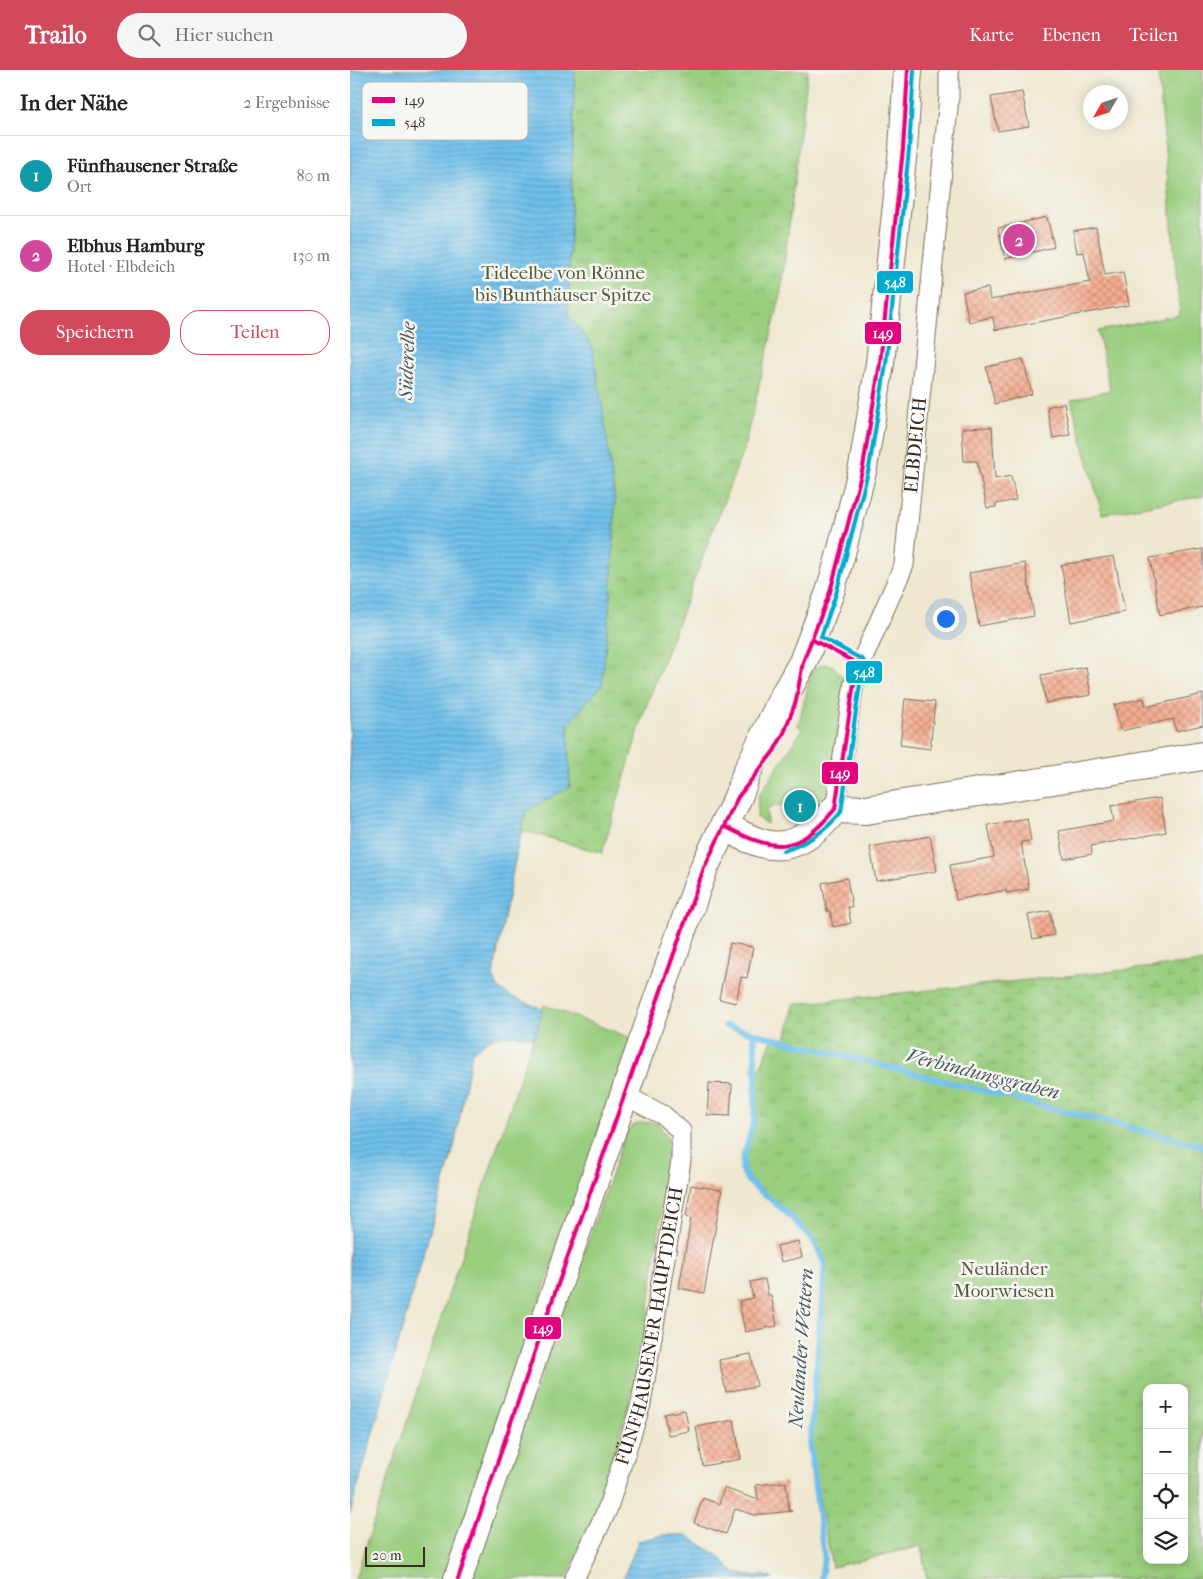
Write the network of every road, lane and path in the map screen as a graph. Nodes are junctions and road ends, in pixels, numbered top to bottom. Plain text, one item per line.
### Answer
1 (908, 70) edge
2 (949, 70) edge
3 (1203, 756) edge
4 (835, 809) junction
5 (724, 826) junction
6 (624, 1095) junction
7 (458, 1579) edge
8 (574, 1579) edge

1 - 5 street
2 - 4 street, ELBDEICH
3 - 4 street
4 - 5 street
5 - 6 street
6 - 7 street
6 - 8 street, FÜNFHAUSENER HAUPTDEICH

